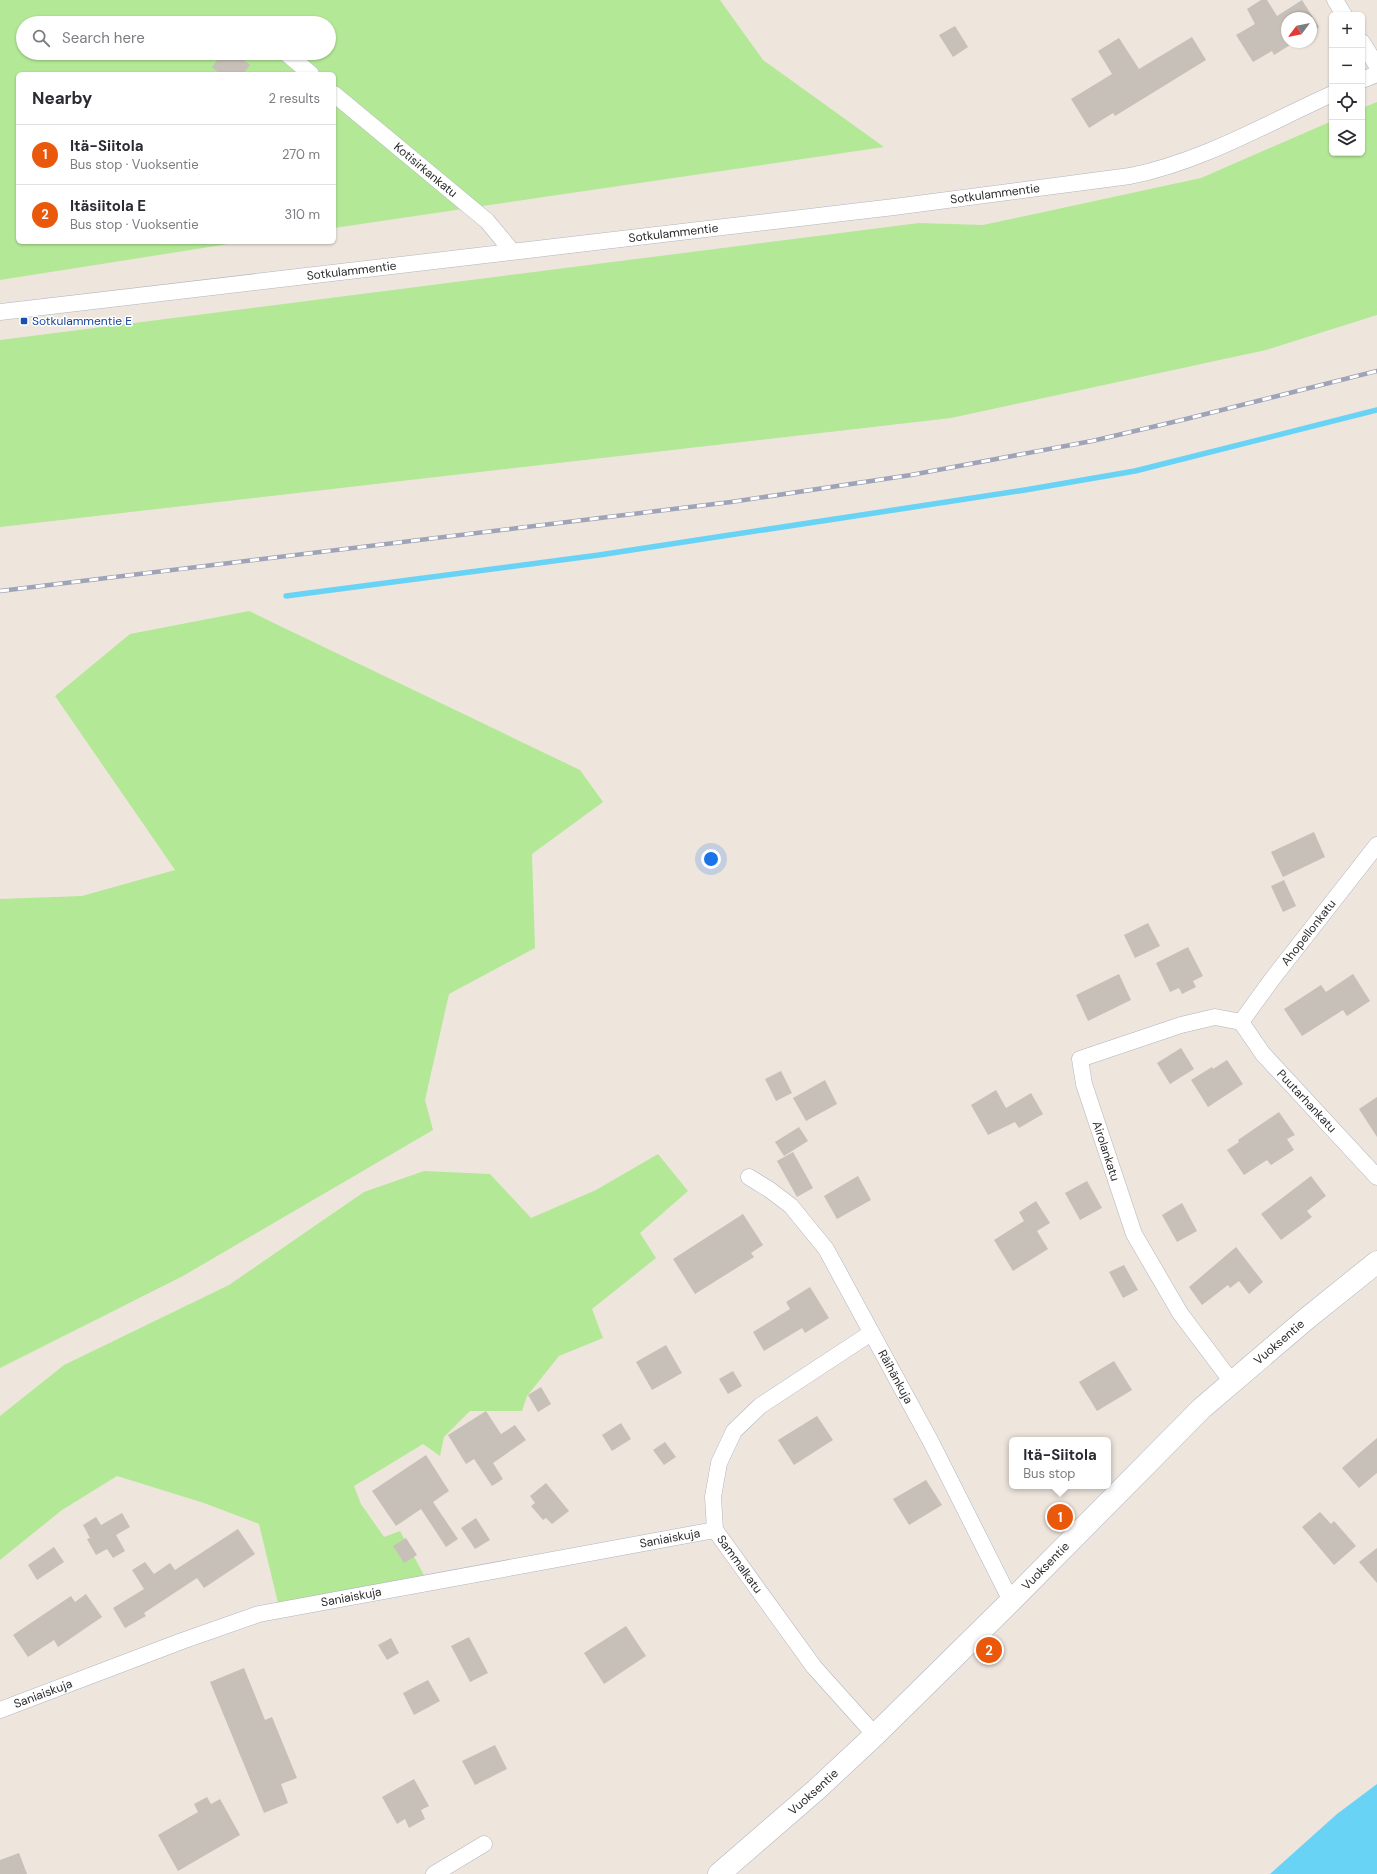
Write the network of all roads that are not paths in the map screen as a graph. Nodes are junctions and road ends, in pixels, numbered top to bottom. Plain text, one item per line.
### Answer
1 (1335, 0) edge
2 (1342, 12) edge
3 (1365, 47) edge
4 (294, 60) edge
5 (1377, 66) edge
6 (309, 72) edge
7 (1377, 74) edge
8 (1365, 79) edge
9 (1329, 95) edge
10 (336, 96) edge
11 (512, 251) junction
12 (0, 312) edge
13 (1377, 845) edge
14 (1241, 1022) junction
15 (749, 1177) dead end
16 (1377, 1177) edge
17 (1377, 1262) edge
18 (871, 1333) junction
19 (1232, 1382) junction
20 (715, 1530) junction
21 (1011, 1601) junction
22 (0, 1710) edge
23 (875, 1735) junction
24 (484, 1844) dead end
25 (452, 1870) edge
26 (434, 1874) edge
27 (719, 1874) edge

1 - 2 street
3 - 5 street
4 - 6 street
7 - 8 street
9 - 11 street, Sotkulammentie
10 - 11 street, Kotisirkankatu
11 - 12 street, Sotkulammentie
13 - 14 street, Ahopellonkatu
14 - 16 street, Puutarhankatu
14 - 19 street, Airolankatu
15 - 18 street, Räihänkuja
17 - 19 street, Vuoksentie
18 - 20 street, Sammalkatu
18 - 21 street, Räihänkuja
19 - 21 street, Vuoksentie
20 - 22 street, Saniaiskuja
20 - 23 street, Sammalkatu
21 - 23 street, Vuoksentie
23 - 27 street, Vuoksentie
24 - 25 street
25 - 26 street

